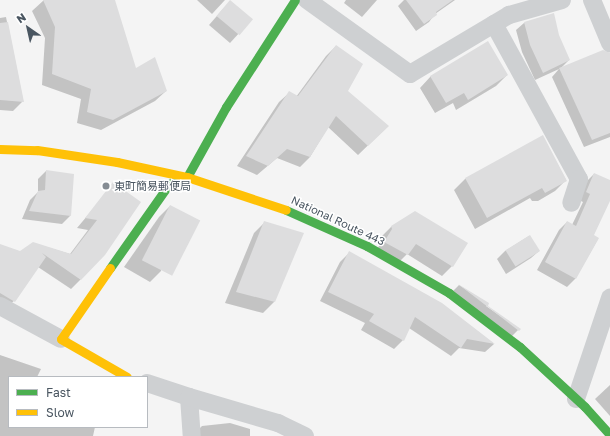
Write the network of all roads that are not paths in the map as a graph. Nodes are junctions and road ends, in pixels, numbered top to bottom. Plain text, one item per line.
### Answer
1 (296, 0) edge
2 (307, 0) edge
3 (562, 0) edge
4 (592, 0) edge
5 (534, 4) edge
6 (494, 24) junction
7 (610, 43) edge
8 (0, 149) edge
9 (187, 177) junction
10 (571, 203) dead end
11 (610, 298) edge
12 (0, 306) edge
13 (61, 339) junction
14 (125, 376) edge
15 (148, 384) edge
16 (189, 397) junction
17 (576, 399) junction
18 (610, 435) edge
19 (192, 436) edge
20 (305, 436) edge

1 - 9 main road
2 - 6 street
3 - 5 street
4 - 7 street
5 - 6 street
6 - 10 street
8 - 9 main road, National Route 443
9 - 13 main road
9 - 17 main road, National Route 443
11 - 17 street
12 - 13 street
13 - 14 main road
15 - 16 street
16 - 19 street
16 - 20 street
17 - 18 main road, National Route 443

